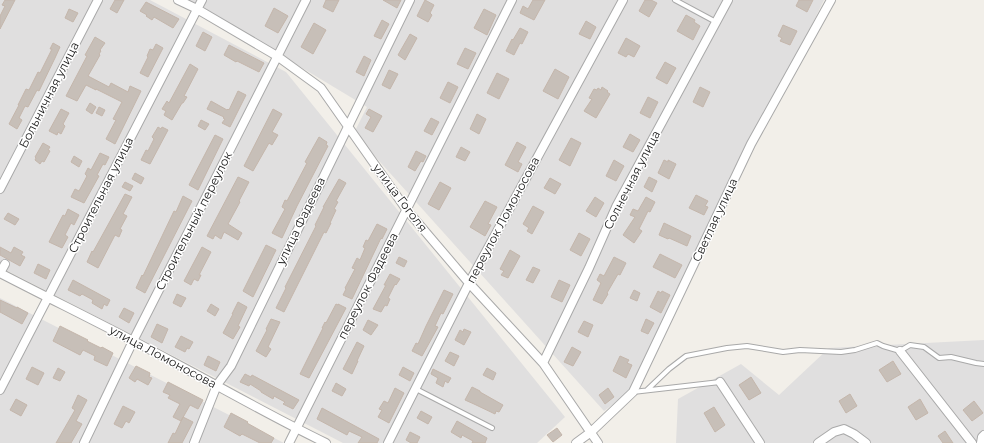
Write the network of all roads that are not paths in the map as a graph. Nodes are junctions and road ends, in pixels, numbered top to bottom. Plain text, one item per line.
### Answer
1 (98, 0) edge
2 (178, 0) edge
3 (202, 0) edge
4 (306, 0) edge
5 (410, 0) edge
6 (512, 0) edge
7 (623, 0) edge
8 (675, 0) edge
9 (728, 0) edge
10 (831, 0) edge
11 (197, 10) junction
12 (716, 22) junction
13 (277, 56) junction
14 (348, 127) junction
15 (0, 189) edge
16 (406, 209) junction
17 (5, 264) dead end
18 (0, 273) edge
19 (469, 283) junction
20 (48, 298) junction
21 (134, 341) junction
22 (900, 351) junction
23 (543, 363) junction
24 (984, 364) edge
25 (720, 382) joint
26 (217, 385) junction
27 (416, 389) junction
28 (0, 390) edge
29 (647, 390) junction
30 (633, 392) junction
31 (492, 428) dead end
32 (296, 429) junction
33 (591, 432) junction
34 (984, 435) edge
35 (84, 443) edge
36 (194, 443) edge
37 (289, 443) edge
38 (326, 443) edge
39 (388, 443) edge
40 (576, 443) edge
41 (598, 443) edge
42 (760, 443) edge
43 (818, 443) edge
44 (866, 443) edge
45 (972, 443) edge
46 (981, 443) edge

1 - 15 street, Больничная улица
2 - 11 street, улица Гоголя
3 - 11 street, Строительная улица
4 - 13 street, Строительный переулок
5 - 14 street, улица Фадеева
6 - 16 street, переулок Фадеева
7 - 19 street, переулок Ломоносова
8 - 12 lane
9 - 12 street, Солнечная улица
10 - 30 street, Светлая улица
11 - 13 street, улица Гоголя
11 - 20 street, Строительная улица
12 - 23 street, Солнечная улица
13 - 14 street, улица Гоголя
13 - 21 street, Строительный переулок
14 - 16 street, улица Гоголя
14 - 26 street, улица Фадеева
16 - 19 street, улица Гоголя
16 - 32 street, переулок Фадеева
17 - 18 street
18 - 20 street, улица Ломоносова
19 - 23 street, улица Гоголя
19 - 27 street, переулок Ломоносова
20 - 21 street, улица Ломоносова
20 - 28 street, Строительная улица
21 - 26 street, улица Ломоносова
21 - 35 street, Строительный переулок
22 - 24 lane
22 - 29 lane
22 - 45 street
23 - 33 street, улица Гоголя
25 - 29 lane
25 - 42 street
26 - 32 street, улица Ломоносова
26 - 36 street, улица Фадеева
27 - 31 lane
27 - 39 street, переулок Ломоносова
29 - 30 lane
30 - 33 street, Светлая улица
32 - 37 street, переулок Фадеева
32 - 38 street, улица Ломоносова
33 - 40 street, Светлая улица
33 - 41 street, улица Гоголя
34 - 46 street
43 - 44 street

